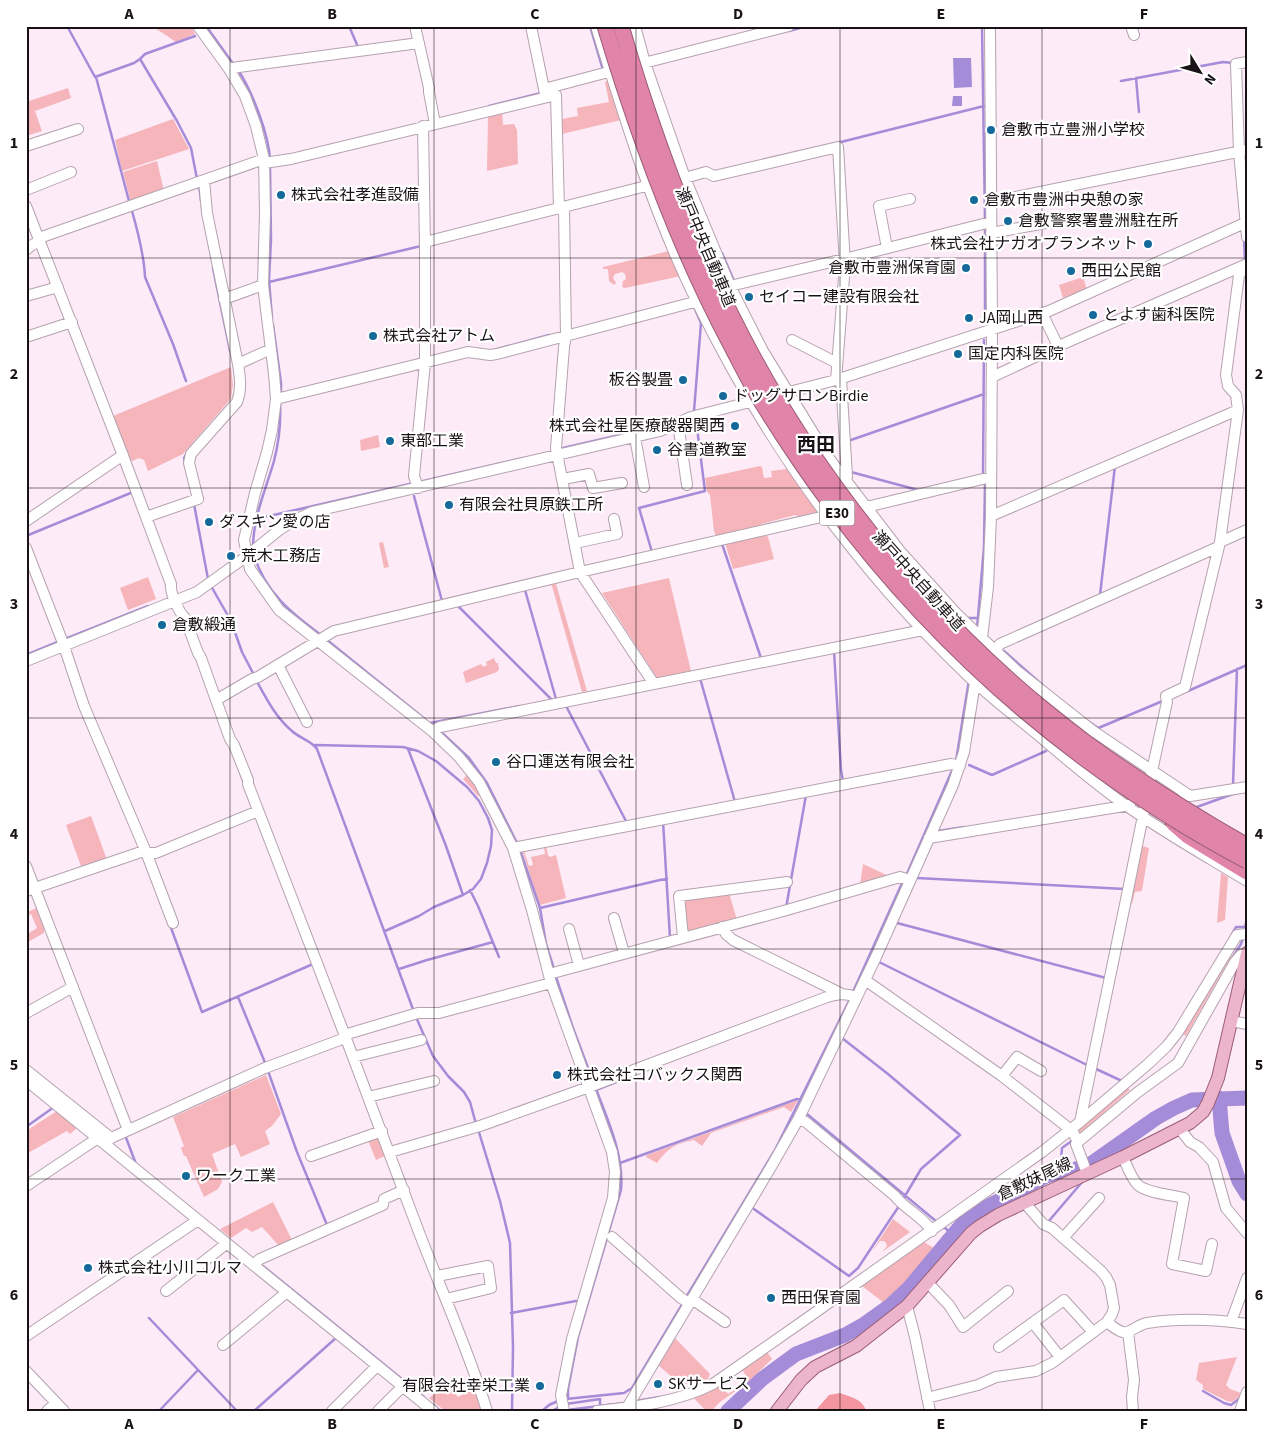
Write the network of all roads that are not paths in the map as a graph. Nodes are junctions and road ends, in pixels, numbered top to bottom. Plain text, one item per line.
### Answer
1 (198, 26) edge
2 (415, 26) edge
3 (531, 26) edge
4 (596, 26) edge
5 (605, 26) edge
6 (621, 26) edge
7 (635, 26) edge
8 (789, 26) edge
9 (990, 26) edge
10 (417, 44) junction
11 (1247, 62) edge
12 (645, 63) junction
13 (234, 68) junction
14 (610, 72) junction
15 (545, 92) junction
16 (435, 121) junction
17 (423, 126) junction
18 (78, 129) dead end
19 (26, 146) edge
20 (1239, 152) edge
21 (267, 162) junction
22 (71, 172) dead end
23 (685, 178) junction
24 (200, 181) junction
25 (649, 186) junction
26 (26, 190) edge
27 (910, 199) dead end
28 (992, 202) junction
29 (26, 206) edge
30 (562, 209) junction
31 (1074, 218) dead end
32 (29, 222) edge
33 (1246, 222) edge
34 (991, 228) junction
35 (1247, 237) edge
36 (39, 240) junction
37 (425, 244) junction
38 (887, 248) junction
39 (26, 250) edge
40 (846, 260) junction
41 (1247, 265) edge
42 (263, 284) junction
43 (730, 286) junction
44 (58, 287) junction
45 (26, 296) edge
46 (224, 299) junction
47 (698, 302) junction
48 (1042, 313) junction
49 (72, 322) junction
50 (992, 329) junction
51 (566, 333) junction
52 (26, 337) edge
53 (792, 340) dead end
54 (1058, 346) junction
55 (270, 349) junction
56 (838, 363) junction
57 (238, 364) junction
58 (424, 365) junction
59 (992, 377) junction
60 (838, 380) junction
61 (788, 392) junction
62 (279, 399) junction
63 (751, 402) junction
64 (1237, 405) junction
65 (678, 423) junction
66 (635, 437) junction
67 (557, 452) junction
68 (123, 455) junction
69 (991, 477) junction
70 (563, 479) junction
71 (846, 482) junction
72 (622, 483) dead end
73 (417, 485) junction
74 (687, 485) dead end
75 (644, 487) dead end
76 (866, 507) junction
77 (826, 515) junction
78 (991, 516) junction
79 (146, 517) junction
80 (614, 519) dead end
81 (26, 521) edge
82 (1247, 530) edge
83 (1221, 542) junction
84 (575, 543) junction
85 (26, 548) edge
86 (247, 556) junction
87 (582, 570) junction
88 (176, 601) junction
89 (921, 628) junction
90 (322, 638) junction
91 (985, 641) junction
92 (63, 642) junction
93 (26, 661) edge
94 (278, 665) junction
95 (971, 679) junction
96 (654, 684) junction
97 (216, 700) junction
98 (307, 722) dead end
99 (435, 729) junction
100 (1084, 741) junction
101 (956, 765) junction
102 (1154, 772) junction
103 (1247, 787) edge
104 (1190, 796) junction
105 (1126, 806) junction
106 (1152, 808) junction
107 (256, 812) junction
108 (1144, 817) junction
109 (1247, 834) edge
110 (929, 838) junction
111 (1247, 846) edge
112 (517, 848) junction
113 (144, 852) junction
114 (1247, 861) edge
115 (26, 866) edge
116 (1247, 872) edge
117 (906, 879) junction
118 (1247, 881) edge
119 (787, 882) dead end
120 (31, 890) edge
121 (614, 918) dead end
122 (173, 923) dead end
123 (722, 927) junction
124 (569, 929) dead end
125 (1244, 934) edge
126 (684, 937) junction
127 (624, 953) junction
128 (1247, 953) edge
129 (579, 965) junction
130 (552, 975) junction
131 (865, 980) junction
132 (73, 987) junction
133 (850, 995) junction
134 (26, 1013) edge
135 (1231, 1021) junction
136 (1247, 1024) edge
137 (343, 1038) junction
138 (421, 1040) dead end
139 (353, 1058) junction
140 (26, 1070) edge
141 (1041, 1070) dead end
142 (1002, 1076) junction
143 (26, 1080) edge
144 (434, 1080) dead end
145 (589, 1087) junction
146 (368, 1097) junction
147 (1081, 1117) junction
148 (799, 1118) junction
149 (1180, 1129) junction
150 (125, 1131) junction
151 (382, 1131) junction
152 (1072, 1133) junction
153 (106, 1141) junction
154 (390, 1152) junction
155 (311, 1156) dead end
156 (1123, 1157) junction
157 (1085, 1168) junction
158 (26, 1186) edge
159 (404, 1190) junction
160 (1099, 1198) dead end
161 (1024, 1202) junction
162 (198, 1220) junction
163 (930, 1229) junction
164 (1247, 1233) edge
165 (612, 1237) dead end
166 (1063, 1238) junction
167 (226, 1244) junction
168 (1212, 1244) dead end
169 (253, 1265) junction
170 (437, 1276) junction
171 (1247, 1278) edge
172 (928, 1283) junction
173 (166, 1291) dead end
174 (1008, 1291) dead end
175 (287, 1292) junction
176 (446, 1299) junction
177 (691, 1301) junction
178 (907, 1306) junction
179 (726, 1322) dead end
180 (1033, 1322) junction
181 (1107, 1322) junction
182 (1231, 1322) junction
183 (1247, 1324) edge
184 (1094, 1332) junction
185 (1128, 1332) junction
186 (26, 1336) edge
187 (224, 1345) dead end
188 (999, 1347) dead end
189 (1060, 1357) junction
190 (377, 1366) junction
191 (26, 1371) edge
192 (402, 1386) junction
193 (1245, 1395) edge
194 (927, 1398) junction
195 (56, 1403) junction
196 (623, 1409) edge
197 (47, 1411) edge
198 (64, 1411) edge
199 (332, 1411) edge
200 (378, 1411) edge
201 (433, 1411) edge
202 (487, 1411) edge
203 (564, 1411) edge
204 (597, 1411) edge
205 (777, 1411) edge
206 (930, 1411) edge
207 (1133, 1411) edge
208 (1240, 1411) edge

1 - 13 street
2 - 10 street
3 - 15 street
4 - 14 street
5 - 106 highway, 瀬戸中央自動車道 / E30, bridge
6 - 100 highway, 瀬戸中央自動車道 / E30, bridge
7 - 12 street
8 - 12 street
9 - 28 street
10 - 13 street
10 - 16 street
11 - 20 street
12 - 14 street
12 - 23 street
13 - 21 street
14 - 15 street
14 - 25 street
15 - 16 street
15 - 30 street
16 - 17 street
17 - 21 street
17 - 37 street
18 - 19 street
20 - 28 street
20 - 33 street
21 - 24 street
21 - 42 street
22 - 26 street
23 - 25 street
23 - 40 street
23 - 43 street
24 - 36 street
24 - 46 street
25 - 30 street
25 - 47 street
27 - 38 street
28 - 34 street
29 - 32 street
30 - 37 street
30 - 51 street
31 - 34 street
32 - 36 street
33 - 35 street
33 - 48 street
34 - 38 street
34 - 50 street
36 - 39 street
36 - 44 street
37 - 58 street
38 - 40 street
40 - 43 street
40 - 56 street
41 - 54 street
41 - 64 street
42 - 46 street
42 - 55 street
43 - 47 street
43 - 61 street
44 - 45 street
44 - 49 street
46 - 57 street
47 - 51 street
47 - 63 street
48 - 50 street
48 - 54 street
49 - 52 street
49 - 68 street
50 - 59 street
50 - 60 street
51 - 58 street
51 - 67 street
53 - 56 street
54 - 59 street
55 - 57 street
55 - 62 street
56 - 60 street
57 - 79 street
58 - 62 street
58 - 73 street
59 - 69 street
60 - 61 street
60 - 71 street
61 - 63 street
61 - 71 street
62 - 86 street
63 - 65 street
63 - 77 street
64 - 78 street
64 - 83 street
65 - 66 street
65 - 74 street
66 - 67 street
66 - 75 street
67 - 70 street
67 - 73 street
68 - 79 street
68 - 81 street
69 - 76 street
69 - 78 street
70 - 72 street
70 - 84 street
71 - 76 street
73 - 86 street
76 - 77 street
76 - 91 street
77 - 87 street
77 - 89 street
78 - 91 street
79 - 88 street
80 - 84 street
82 - 83 street
83 - 91 street
83 - 102 street
84 - 87 street
85 - 92 street
86 - 88 street
86 - 90 street
87 - 90 street
87 - 96 street
88 - 92 street
88 - 97 street
89 - 95 street
89 - 96 street
90 - 94 street
90 - 99 street
91 - 95 street
91 - 102 street
92 - 93 street
92 - 113 street
94 - 97 street
94 - 98 street
95 - 101 street
95 - 105 street
96 - 99 street
97 - 107 street
99 - 112 street
100 - 109 highway, bridge
100 - 111 highway, 瀬戸中央自動車道 / E30, bridge
101 - 110 street
101 - 112 street
102 - 104 street
102 - 106 street
103 - 104 street
104 - 106 street
105 - 106 street
105 - 108 street
105 - 110 street
106 - 108 street
106 - 108 street
106 - 114 highway, 瀬戸中央自動車道 / E30, bridge
106 - 116 highway, bridge
106 - 118 street
107 - 113 street
107 - 137 street
108 - 147 street
110 - 117 street
112 - 130 street
113 - 120 street
113 - 122 street
115 - 120 street
117 - 123 street
117 - 131 street
119 - 126 street
120 - 132 street
121 - 127 street
123 - 126 street
123 - 133 street
124 - 129 street
125 - 147 street
126 - 127 street
127 - 129 street
128 - 135 main road, 倉敷妹尾線
128 - 152 street
129 - 130 street
130 - 137 street
130 - 145 street
131 - 133 street
131 - 142 street
132 - 134 street
132 - 150 street
133 - 145 street
133 - 148 street
135 - 136 street
135 - 149 main road, 倉敷妹尾線
137 - 139 street
137 - 150 street
138 - 139 street
139 - 146 street
140 - 153 street
141 - 142 street
142 - 152 street
143 - 153 street
144 - 146 street
145 - 154 street
145 - 203 street
146 - 151 street
147 - 152 street
148 - 163 street
148 - 177 street
149 - 156 main road, 倉敷妹尾線
149 - 164 street
150 - 153 street
151 - 154 street
151 - 155 street
152 - 157 street
152 - 163 street
153 - 158 street
153 - 162 street
154 - 159 street
156 - 157 main road, 倉敷妹尾線
156 - 168 street
157 - 161 main road, 倉敷妹尾線
159 - 169 street
159 - 170 street
160 - 166 street
161 - 166 street
161 - 172 main road, 倉敷妹尾線
162 - 167 street
162 - 186 street
163 - 196 street
165 - 177 street
166 - 181 street
167 - 169 street
167 - 173 street
169 - 175 street
170 - 176 street
170 - 176 street
171 - 182 street
172 - 174 street
172 - 178 main road, 倉敷妹尾線
175 - 187 street
175 - 190 street
176 - 202 street
177 - 179 street
177 - 196 street
178 - 194 street
178 - 205 main road, 倉敷妹尾線
180 - 184 street
180 - 188 street
180 - 189 street
181 - 184 street
181 - 185 street
182 - 183 street
182 - 185 street
184 - 189 street
185 - 207 street
189 - 194 street
190 - 192 street
190 - 199 street
191 - 195 street
192 - 200 street
192 - 201 street
193 - 208 street
194 - 206 street
195 - 197 street
195 - 198 street
196 - 204 street

